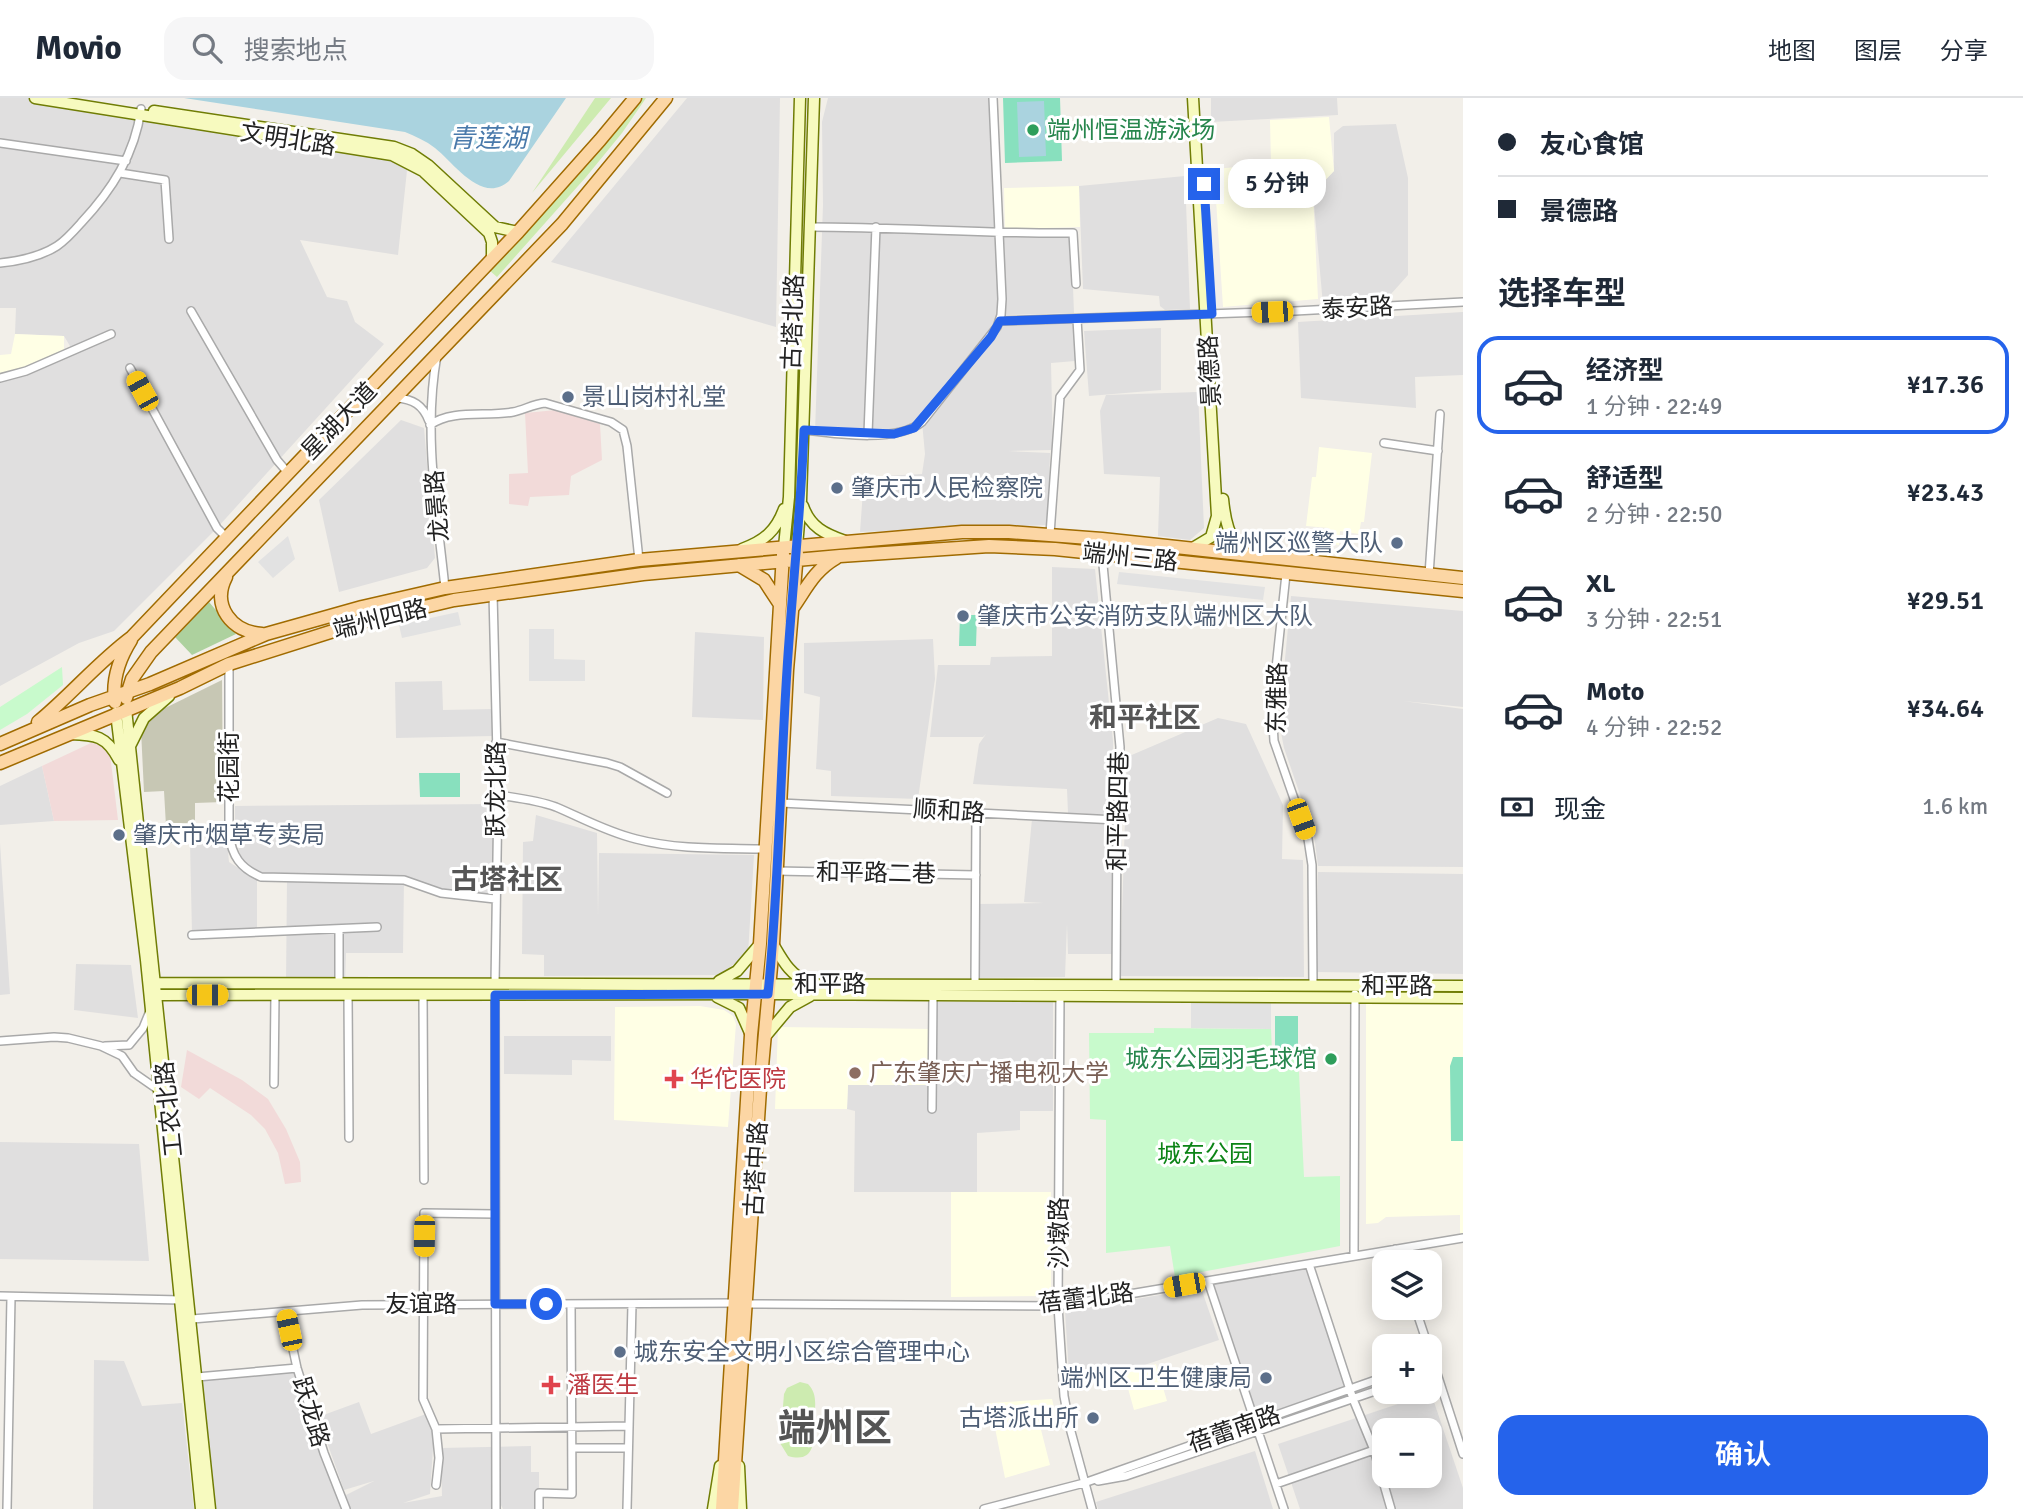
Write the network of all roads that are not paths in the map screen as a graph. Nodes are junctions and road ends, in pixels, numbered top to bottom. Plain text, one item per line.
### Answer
1 (34, 98) edge
2 (68, 98) edge
3 (635, 98) edge
4 (666, 98) edge
5 (800, 98) edge
6 (814, 98) edge
7 (993, 98) edge
8 (1193, 98) edge
9 (1198, 98) edge
10 (141, 111) junction
11 (799, 132) junction
12 (812, 132) junction
13 (0, 143) edge
14 (126, 161) junction
15 (120, 173) junction
16 (811, 227) junction
17 (876, 227) junction
18 (518, 232) junction
19 (999, 234) junction
20 (169, 239) dead end
21 (492, 258) junction
22 (0, 263) edge
23 (1076, 284) dead end
24 (1463, 302) edge
25 (191, 311) dead end
26 (1210, 314) junction
27 (1077, 319) junction
28 (1000, 321) junction
29 (111, 334) dead end
30 (438, 351) junction
31 (130, 368) dead end
32 (0, 378) edge
33 (396, 398) junction
34 (357, 402) junction
35 (1440, 414) dead end
36 (374, 420) junction
37 (430, 425) junction
38 (804, 430) junction
39 (869, 434) junction
40 (1384, 443) dead end
41 (1438, 451) junction
42 (289, 474) junction
43 (789, 497) junction
44 (802, 500) junction
45 (1050, 534) junction
46 (228, 538) junction
47 (847, 541) junction
48 (791, 546) junction
49 (1191, 549) junction
50 (738, 550) junction
51 (1102, 554) junction
52 (1242, 554) junction
53 (840, 556) junction
54 (639, 560) junction
55 (789, 561) junction
56 (233, 565) junction
57 (739, 565) junction
58 (586, 567) junction
59 (1286, 573) junction
60 (1429, 575) junction
61 (1396, 578) junction
62 (1463, 578) edge
63 (588, 581) junction
64 (445, 587) junction
65 (1463, 591) edge
66 (493, 593) junction
67 (779, 603) junction
68 (792, 609) junction
69 (266, 634) junction
70 (130, 641) junction
71 (146, 658) junction
72 (196, 663) junction
73 (229, 663) junction
74 (781, 670) junction
75 (202, 676) junction
76 (180, 688) junction
77 (120, 695) junction
78 (121, 711) junction
79 (58, 718) junction
80 (28, 730) junction
81 (65, 734) junction
82 (496, 742) junction
83 (0, 744) edge
84 (129, 748) junction
85 (0, 763) edge
86 (121, 765) junction
87 (667, 793) dead end
88 (498, 795) junction
89 (781, 803) junction
90 (976, 813) junction
91 (1117, 820) junction
92 (192, 836) dead end
93 (140, 841) junction
94 (765, 849) junction
95 (777, 871) junction
96 (976, 875) junction
97 (495, 899) junction
98 (377, 927) dead end
99 (340, 929) junction
100 (192, 935) dead end
101 (767, 944) junction
102 (156, 983) junction
103 (339, 983) junction
104 (975, 985) junction
105 (1116, 985) junction
106 (1313, 985) junction
107 (1463, 986) edge
108 (707, 989) junction
109 (762, 989) junction
110 (495, 990) junction
111 (812, 990) junction
112 (1355, 992) junction
113 (157, 995) junction
114 (275, 995) junction
115 (348, 995) junction
116 (423, 995) junction
117 (933, 996) junction
118 (1060, 996) junction
119 (1463, 998) edge
120 (151, 1009) junction
121 (751, 1035) junction
122 (764, 1038) junction
123 (0, 1041) edge
124 (101, 1046) junction
125 (274, 1084) dead end
126 (157, 1089) junction
127 (754, 1089) junction
128 (932, 1109) dead end
129 (349, 1138) dead end
130 (424, 1180) dead end
131 (495, 1214) junction
132 (1463, 1238) edge
133 (1395, 1249) joint
134 (1354, 1256) junction
135 (1310, 1264) junction
136 (1208, 1281) junction
137 (0, 1296) edge
138 (11, 1297) junction
139 (181, 1300) junction
140 (742, 1303) junction
141 (423, 1304) junction
142 (495, 1304) junction
143 (571, 1304) junction
144 (632, 1304) junction
145 (1058, 1306) junction
146 (285, 1312) junction
147 (192, 1319) junction
148 (297, 1368) junction
149 (197, 1377) junction
150 (1372, 1381) edge
151 (1350, 1389) junction
152 (1372, 1392) edge
153 (1442, 1397) edge
154 (1353, 1399) junction
155 (1255, 1422) junction
156 (629, 1426) junction
157 (573, 1427) junction
158 (495, 1428) junction
159 (436, 1429) junction
160 (1258, 1431) junction
161 (732, 1441) junction
162 (1372, 1445) edge
163 (573, 1448) junction
164 (628, 1448) junction
165 (1372, 1451) edge
166 (1463, 1454) edge
167 (1084, 1483) junction
168 (1276, 1484) junction
169 (436, 1485) dead end
170 (1385, 1488) edge
171 (7, 1509) edge
172 (201, 1509) edge
173 (211, 1509) edge
174 (346, 1509) edge
175 (496, 1509) edge
176 (539, 1509) edge
177 (627, 1509) edge
178 (713, 1509) edge
179 (722, 1509) edge
180 (732, 1509) edge
181 (741, 1509) edge
182 (984, 1509) edge
183 (1092, 1509) edge
184 (1284, 1509) edge
185 (1391, 1509) edge

1 - 10 main road, 文明北路
2 - 10 main road, 文明北路
3 - 18 main road, 星湖大道
4 - 30 main road, 星湖大道
5 - 11 main road, 古塔北路
6 - 12 main road, 古塔北路
7 - 19 street
8 - 26 main road, 景德路
9 - 26 main road, 景德路
10 - 14 street
10 - 18 main road, 文明北路
10 - 21 main road, 文明北路
11 - 12 main road
11 - 43 main road, 古塔北路
12 - 16 main road, 古塔北路
13 - 14 street
14 - 15 street
15 - 20 street
15 - 22 street
16 - 17 street
16 - 38 main road, 古塔北路
17 - 19 street
17 - 39 street
18 - 21 main road, 星湖大道
19 - 23 street
19 - 28 street
21 - 34 main road, 星湖大道
24 - 26 street, 泰安路
25 - 42 street
26 - 27 street, 泰安路
26 - 49 main road, 景德路
26 - 52 main road, 景德路
27 - 28 street, 泰安路
27 - 45 street
28 - 39 street
29 - 32 street
30 - 33 main road, 星湖大道
30 - 37 street, 龙景路
31 - 46 street
33 - 36 main road, 星湖大道
33 - 37 street
34 - 36 main road
34 - 42 main road, 星湖大道
35 - 41 street
36 - 56 main road, 星湖大道
37 - 54 street
37 - 64 street, 龙景路
38 - 39 street
38 - 44 main road, 古塔北路
40 - 41 street
41 - 60 street
42 - 46 main road, 星湖大道
43 - 48 main road, 古塔北路
43 - 50 main road
44 - 47 main road
44 - 48 main road, 古塔北路
45 - 47 main road, 端州三路
45 - 49 main road, 端州三路
46 - 70 main road, 星湖大道
47 - 48 main road, 端州三路
48 - 50 main road, 端州四路
48 - 55 main road
49 - 52 main road, 端州三路
50 - 54 main road, 端州四路
51 - 53 main road, 端州三路
51 - 59 main road, 端州三路
51 - 91 street, 和平路四巷
52 - 61 main road, 端州三路
53 - 55 main road, 端州三路
53 - 68 main road
54 - 58 main road, 端州四路
55 - 57 main road, 端州四路
55 - 67 main road, 古塔中路
55 - 68 main road, 古塔中路
56 - 69 main road
56 - 71 main road, 星湖大道
57 - 63 main road, 端州四路
57 - 67 main road
58 - 63 main road
58 - 64 main road, 端州四路
59 - 61 main road, 端州三路
59 - 106 street, 东雅路
60 - 61 main road, 端州三路
60 - 62 main road, 端州三路
61 - 65 main road, 端州三路
63 - 66 main road, 端州四路
64 - 69 main road, 端州四路
66 - 73 main road, 端州四路
66 - 82 street, 跃龙北路
67 - 74 main road, 古塔中路
68 - 74 main road, 古塔中路
69 - 72 main road, 端州四路
70 - 71 main road
70 - 77 main road
70 - 80 main road, 星湖大道
71 - 77 main road, 星湖大道
72 - 75 main road
72 - 77 main road, 端州四路
73 - 75 main road, 端州四路
73 - 97 street, 花园街
74 - 89 main road, 古塔中路
74 - 94 main road, 古塔中路
75 - 76 main road, 端州四路
76 - 78 main road, 端州四路
76 - 84 main road
77 - 78 main road
77 - 79 main road, 端州四路
78 - 81 main road, 端州四路
78 - 84 main road, 工农北路
78 - 86 main road, 工农北路
79 - 80 main road, 端州四路
79 - 81 main road
80 - 83 main road, 端州四路
81 - 85 main road, 端州四路
81 - 86 main road
82 - 87 street
82 - 88 street, 跃龙北路
84 - 93 main road, 工农北路
86 - 120 main road, 工农北路
88 - 94 street
88 - 97 street, 跃龙北路
89 - 90 street, 顺和路
89 - 95 main road, 古塔中路
90 - 91 street, 顺和路
90 - 96 street
91 - 105 street, 和平路四巷
92 - 93 street
93 - 102 main road, 工农北路
94 - 101 main road, 古塔中路
95 - 96 street, 和平路二巷
95 - 101 main road, 古塔中路
96 - 104 street
97 - 110 street, 跃龙北路
98 - 99 street
99 - 100 street
99 - 103 street
101 - 108 main road
101 - 109 main road, 古塔中路
101 - 111 main road
102 - 103 main road, 和平路
102 - 113 main road, 工农北路
103 - 110 main road, 和平路
104 - 105 main road, 和平路
104 - 111 main road, 和平路
105 - 106 main road, 和平路
106 - 112 main road, 和平路
107 - 112 main road, 和平路
108 - 109 main road, 和平路
108 - 110 main road, 和平路
108 - 121 main road
109 - 111 main road, 和平路
109 - 121 main road, 古塔中路
109 - 122 main road, 古塔中路
110 - 116 main road, 和平路
110 - 131 street, 跃龙北路
111 - 117 main road, 和平路
111 - 122 main road
112 - 118 main road, 和平路
112 - 119 main road, 和平路
112 - 134 street
113 - 114 main road, 和平路
113 - 147 main road, 工农北路
114 - 115 main road, 和平路
114 - 125 street
115 - 116 main road, 和平路
115 - 129 street
116 - 130 street
117 - 118 main road, 和平路
117 - 128 street
118 - 145 street, 沙墩路
120 - 124 street
120 - 126 main road, 工农北路
121 - 127 main road, 古塔中路
122 - 127 main road, 古塔中路
123 - 124 street
124 - 126 street
126 - 139 main road, 工农北路
127 - 140 main road, 古塔中路
131 - 141 street
131 - 142 street, 跃龙北路
132 - 133 street, 蓓蕾北路
133 - 134 street, 蓓蕾北路
134 - 135 street, 蓓蕾北路
135 - 136 street, 蓓蕾北路
135 - 151 street
136 - 145 street, 蓓蕾北路
136 - 155 street
137 - 138 street
138 - 139 street
138 - 171 street
139 - 172 main road, 工农北路
140 - 144 street, 友谊路
140 - 145 street, 蓓蕾北路
140 - 161 main road, 古塔中路
141 - 142 street, 友谊路
141 - 146 street, 友谊路
141 - 159 street
142 - 143 street, 友谊路
142 - 158 street, 跃龙北路
143 - 144 street, 友谊路
143 - 157 street
144 - 156 street
145 - 167 street, 沙墩路
146 - 147 street, 友谊路
146 - 148 street, 跃龙路
147 - 149 main road, 工农北路
148 - 149 street
148 - 174 street, 跃龙路
149 - 173 main road, 工农北路
150 - 151 street, 蓓蕾南路
151 - 154 street
151 - 155 street, 蓓蕾南路
152 - 154 street, 蓓蕾南路
153 - 166 street
154 - 160 street, 蓓蕾南路
154 - 162 street
155 - 160 street
155 - 167 street, 蓓蕾南路
156 - 157 street
156 - 164 street
157 - 158 street
157 - 163 street
158 - 159 street
158 - 175 street, 跃龙北路
159 - 169 street
160 - 167 street, 蓓蕾南路
160 - 168 street
161 - 178 main road, 古塔中路
161 - 179 main road, 古塔中路
161 - 180 main road, 古塔中路
161 - 181 main road, 古塔中路
163 - 164 street
163 - 176 street
164 - 177 street
165 - 168 street
167 - 182 street, 蓓蕾南路
167 - 183 street, 沙墩路
168 - 184 street
170 - 185 street

